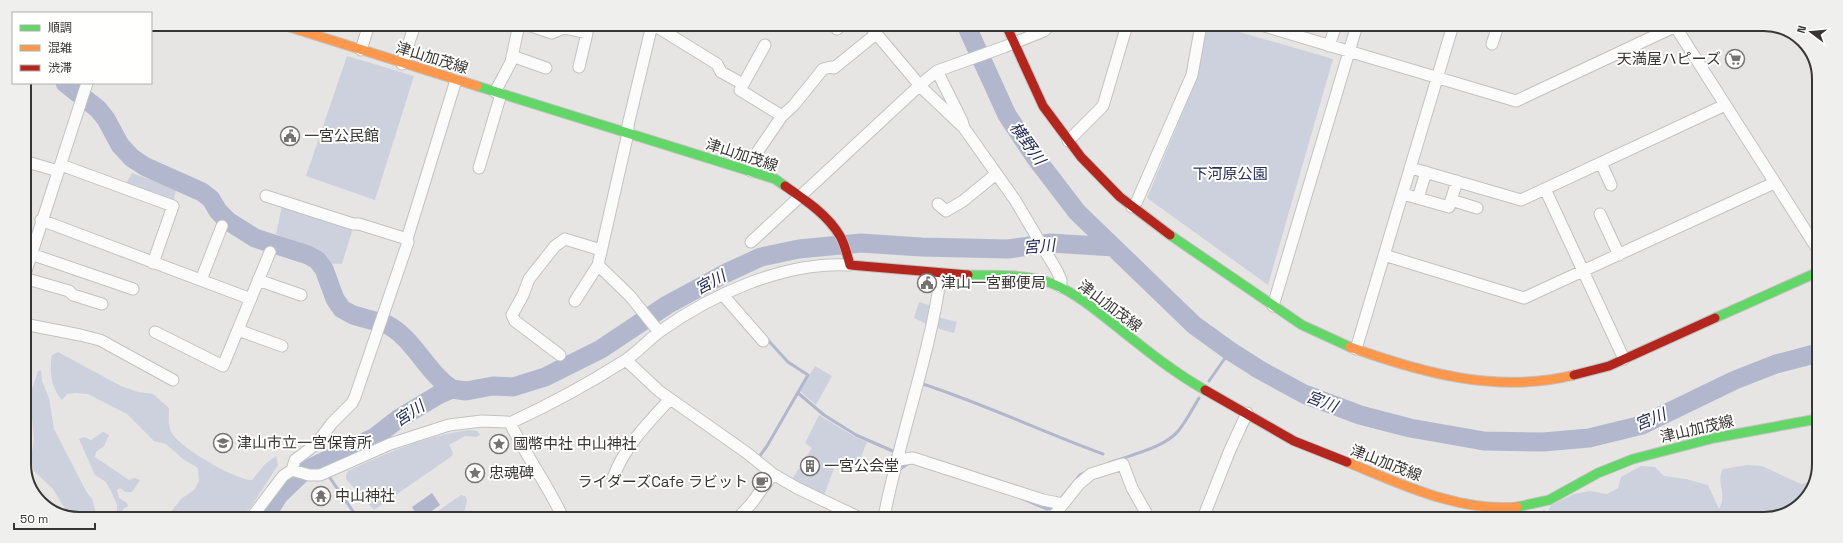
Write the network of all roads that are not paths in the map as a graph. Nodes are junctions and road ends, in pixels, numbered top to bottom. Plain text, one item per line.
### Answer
1 (302, 31) edge
2 (367, 31) edge
3 (413, 31) edge
4 (517, 31) edge
5 (546, 31) edge
6 (557, 31) edge
7 (588, 31) edge
8 (652, 31) edge
9 (663, 31) edge
10 (874, 31) edge
11 (1007, 31) edge
12 (1042, 31) edge
13 (1126, 31) edge
14 (1200, 31) edge
15 (1280, 31) edge
16 (1334, 31) edge
17 (1355, 31) edge
18 (1451, 31) edge
19 (1496, 31) edge
20 (1664, 31) edge
21 (1678, 31) edge
22 (876, 34) junction
23 (1492, 44) dead end
24 (765, 45) dead end
25 (1009, 46) junction
26 (1329, 46) junction
27 (361, 50) junction
28 (1349, 52) junction
29 (512, 56) junction
30 (402, 64) junction
31 (579, 67) dead end
32 (546, 68) dead end
33 (941, 70) junction
34 (1437, 78) junction
35 (456, 80) junction
36 (87, 84) edge
37 (743, 84) junction
38 (920, 85) junction
39 (498, 93) junction
40 (1725, 105) junction
41 (782, 116) junction
42 (964, 128) junction
43 (628, 133) junction
44 (1068, 141) junction
45 (31, 162) edge
46 (1601, 163) junction
47 (59, 168) junction
48 (479, 168) dead end
49 (1411, 168) junction
50 (751, 171) junction
51 (1426, 172) junction
52 (996, 174) junction
53 (1457, 181) junction
54 (1774, 183) junction
55 (1611, 185) dead end
56 (1545, 189) junction
57 (1403, 194) junction
58 (266, 196) dead end
59 (801, 196) junction
60 (1418, 198) junction
61 (1451, 200) junction
62 (938, 204) dead end
63 (1132, 207) junction
64 (1477, 208) dead end
65 (1600, 214) dead end
66 (41, 220) junction
67 (222, 226) dead end
68 (408, 239) junction
69 (1812, 241) edge
70 (751, 242) dead end
71 (601, 250) junction
72 (270, 252) dead end
73 (31, 254) joint
74 (1384, 255) junction
75 (1619, 255) junction
76 (848, 260) junction
77 (153, 263) junction
78 (598, 265) junction
79 (1584, 271) junction
80 (941, 274) junction
81 (1812, 275) edge
82 (31, 279) edge
83 (201, 280) junction
84 (258, 280) junction
85 (1061, 287) junction
86 (133, 289) dead end
87 (301, 295) dead end
88 (723, 295) junction
89 (251, 298) junction
90 (575, 301) dead end
91 (102, 304) dead end
92 (1273, 306) junction
93 (31, 325) edge
94 (238, 330) junction
95 (155, 332) dead end
96 (659, 332) junction
97 (762, 341) dead end
98 (282, 346) dead end
99 (1356, 349) junction
100 (560, 355) dead end
101 (1624, 359) junction
102 (626, 360) junction
103 (173, 380) dead end
104 (670, 399) junction
105 (1248, 413) junction
106 (1812, 420) edge
107 (510, 423) junction
108 (898, 460) junction
109 (294, 470) junction
110 (773, 474) junction
111 (614, 478) dead end
112 (1059, 504) junction
113 (256, 512) edge
114 (560, 512) edge
115 (743, 512) edge
116 (847, 512) edge
117 (884, 512) edge
118 (1055, 512) edge
119 (1146, 512) edge
120 (1205, 512) edge

1 - 27 main road, 津山加茂線
2 - 27 street
3 - 30 street
4 - 29 street
5 - 6 street
7 - 31 street
8 - 43 street
9 - 37 street
10 - 22 street
11 - 25 main road
12 - 25 street
13 - 44 street
14 - 63 street
15 - 26 street
16 - 26 street
17 - 28 street
18 - 34 street
19 - 23 street
20 - 34 street
21 - 40 street
22 - 38 street
22 - 41 street
24 - 37 street
25 - 33 street
25 - 44 main road
26 - 28 street
27 - 30 main road, 津山加茂線
28 - 34 street
28 - 92 street
29 - 32 street
29 - 39 street
30 - 35 main road, 津山加茂線
33 - 38 street
33 - 42 street
34 - 49 street
35 - 39 main road, 津山加茂線
35 - 68 street
36 - 47 street
37 - 41 street
38 - 42 street
38 - 59 street
39 - 43 main road, 津山加茂線
39 - 48 street
40 - 46 street
40 - 54 street
41 - 50 street
42 - 52 street
43 - 50 main road, 津山加茂線
43 - 71 street
44 - 63 main road
45 - 47 street
46 - 55 street
46 - 56 street
47 - 66 street
47 - 77 street
49 - 51 street
49 - 57 street
50 - 59 main road, 津山加茂線
51 - 53 street
51 - 60 street
52 - 62 street
52 - 85 street
53 - 56 street
53 - 61 street
54 - 69 street
54 - 75 street
56 - 79 street
57 - 60 street
57 - 74 street
58 - 68 street
59 - 70 street
59 - 76 main road, 津山加茂線
60 - 61 street
61 - 64 street
63 - 92 main road
65 - 75 street
66 - 73 street
66 - 77 street
67 - 83 street
68 - 109 street
71 - 78 street
71 - 100 street
72 - 84 street
73 - 86 street
74 - 79 street
74 - 99 street
75 - 79 street
76 - 80 main road, 津山加茂線
76 - 88 street
77 - 83 street
78 - 90 street
78 - 96 street
79 - 101 street
80 - 85 main road, 津山加茂線
80 - 108 street
81 - 101 main road
82 - 91 street
83 - 89 street
84 - 87 street
84 - 89 street
85 - 105 main road, 津山加茂線
88 - 96 street
88 - 97 street
89 - 94 street
92 - 99 main road
93 - 103 street
94 - 95 street
94 - 98 street
96 - 102 street
99 - 101 main road
102 - 104 street
102 - 107 street
104 - 110 street
104 - 111 street
105 - 106 main road, 津山加茂線
105 - 120 street
107 - 109 street
107 - 114 street
108 - 112 street
108 - 117 street
109 - 113 street
110 - 115 street
110 - 116 street
112 - 118 street
112 - 119 street

